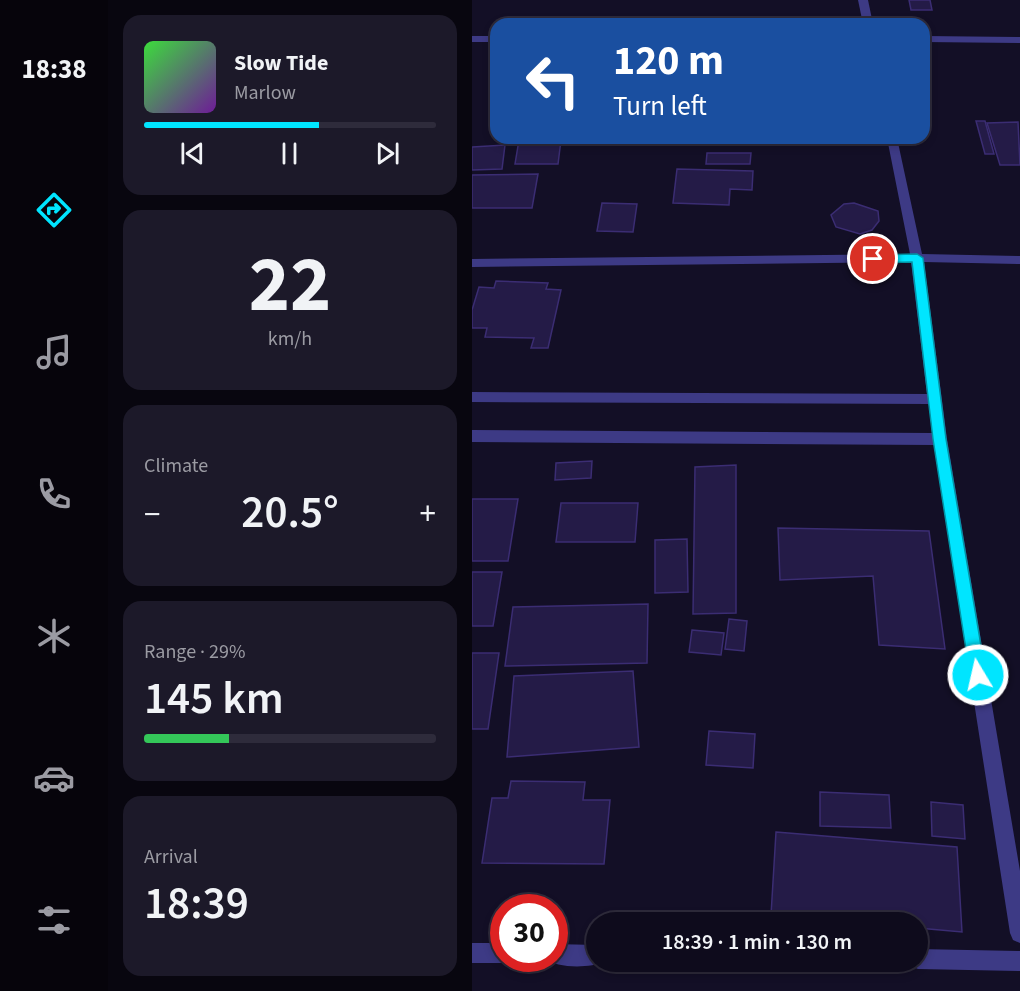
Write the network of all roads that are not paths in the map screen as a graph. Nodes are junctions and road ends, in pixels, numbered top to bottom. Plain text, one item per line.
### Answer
1 (863, 0) edge
2 (867, 18) edge
3 (472, 39) edge
4 (490, 39) edge
5 (930, 39) edge
6 (1020, 40) edge
7 (893, 144) edge
8 (917, 258) junction
9 (1020, 260) edge
10 (472, 263) edge
11 (472, 397) edge
12 (934, 399) junction
13 (472, 436) edge
14 (940, 439) junction
15 (1020, 933) edge
16 (472, 953) edge
17 (490, 953) edge
18 (568, 954) edge
19 (586, 955) edge
20 (928, 959) edge
21 (1020, 961) edge

1 - 2 street
3 - 4 street
5 - 6 street
7 - 8 street
8 - 9 street
8 - 10 street
8 - 12 street
11 - 12 street
12 - 14 street
13 - 14 street
14 - 15 street
16 - 17 street
18 - 19 street
20 - 21 street

